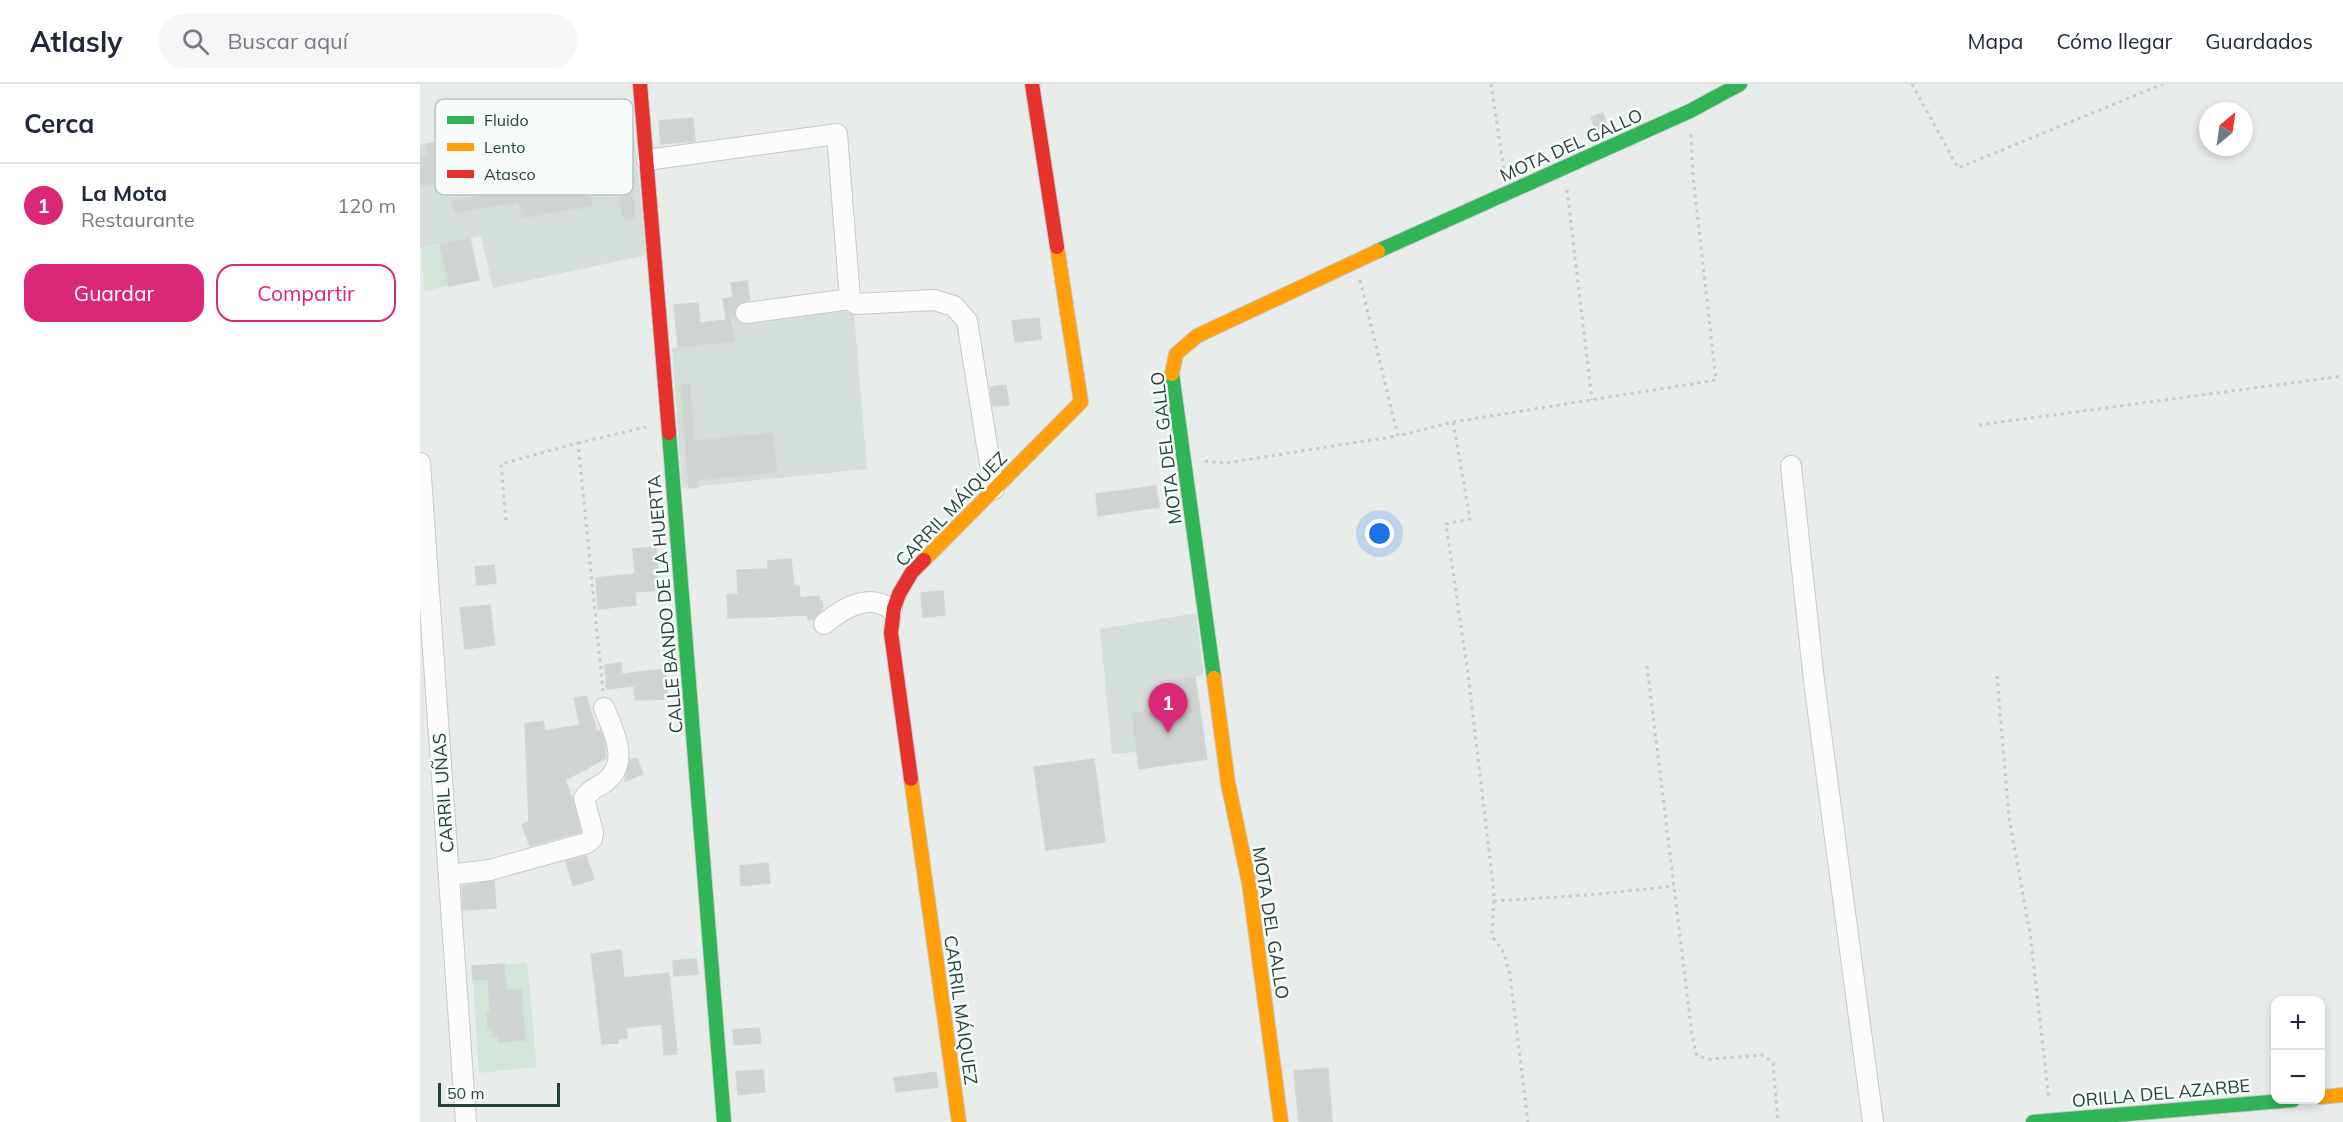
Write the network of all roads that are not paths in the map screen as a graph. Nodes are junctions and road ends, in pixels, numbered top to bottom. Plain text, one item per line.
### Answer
1 (640, 84) edge
2 (1032, 84) edge
3 (1740, 84) edge
4 (647, 160) junction
5 (850, 299) junction
6 (746, 313) dead end
7 (420, 463) edge
8 (1791, 466) dead end
9 (994, 489) junction
10 (891, 610) junction
11 (824, 624) dead end
12 (604, 708) road end
13 (449, 874) junction
14 (2343, 1095) edge
15 (2325, 1097) edge
16 (2271, 1102) edge
17 (466, 1122) edge
18 (724, 1122) edge
19 (959, 1122) edge
20 (1281, 1122) edge
21 (1873, 1122) edge
22 (2033, 1122) edge

1 - 4 street, CALLE BANDO DE LA HUERTA
2 - 9 street, CARRIL MÁIQUEZ
3 - 20 street, MOTA DEL GALLO
4 - 5 street
4 - 18 street, CALLE BANDO DE LA HUERTA
5 - 6 street
5 - 9 street
7 - 13 street, CARRIL UÑAS
8 - 21 street
9 - 10 street, CARRIL MÁIQUEZ
10 - 11 street
10 - 19 street, CARRIL MÁIQUEZ
12 - 13 street
13 - 17 street, CARRIL UÑAS
14 - 15 street
16 - 22 street, ORILLA DEL AZARBE

